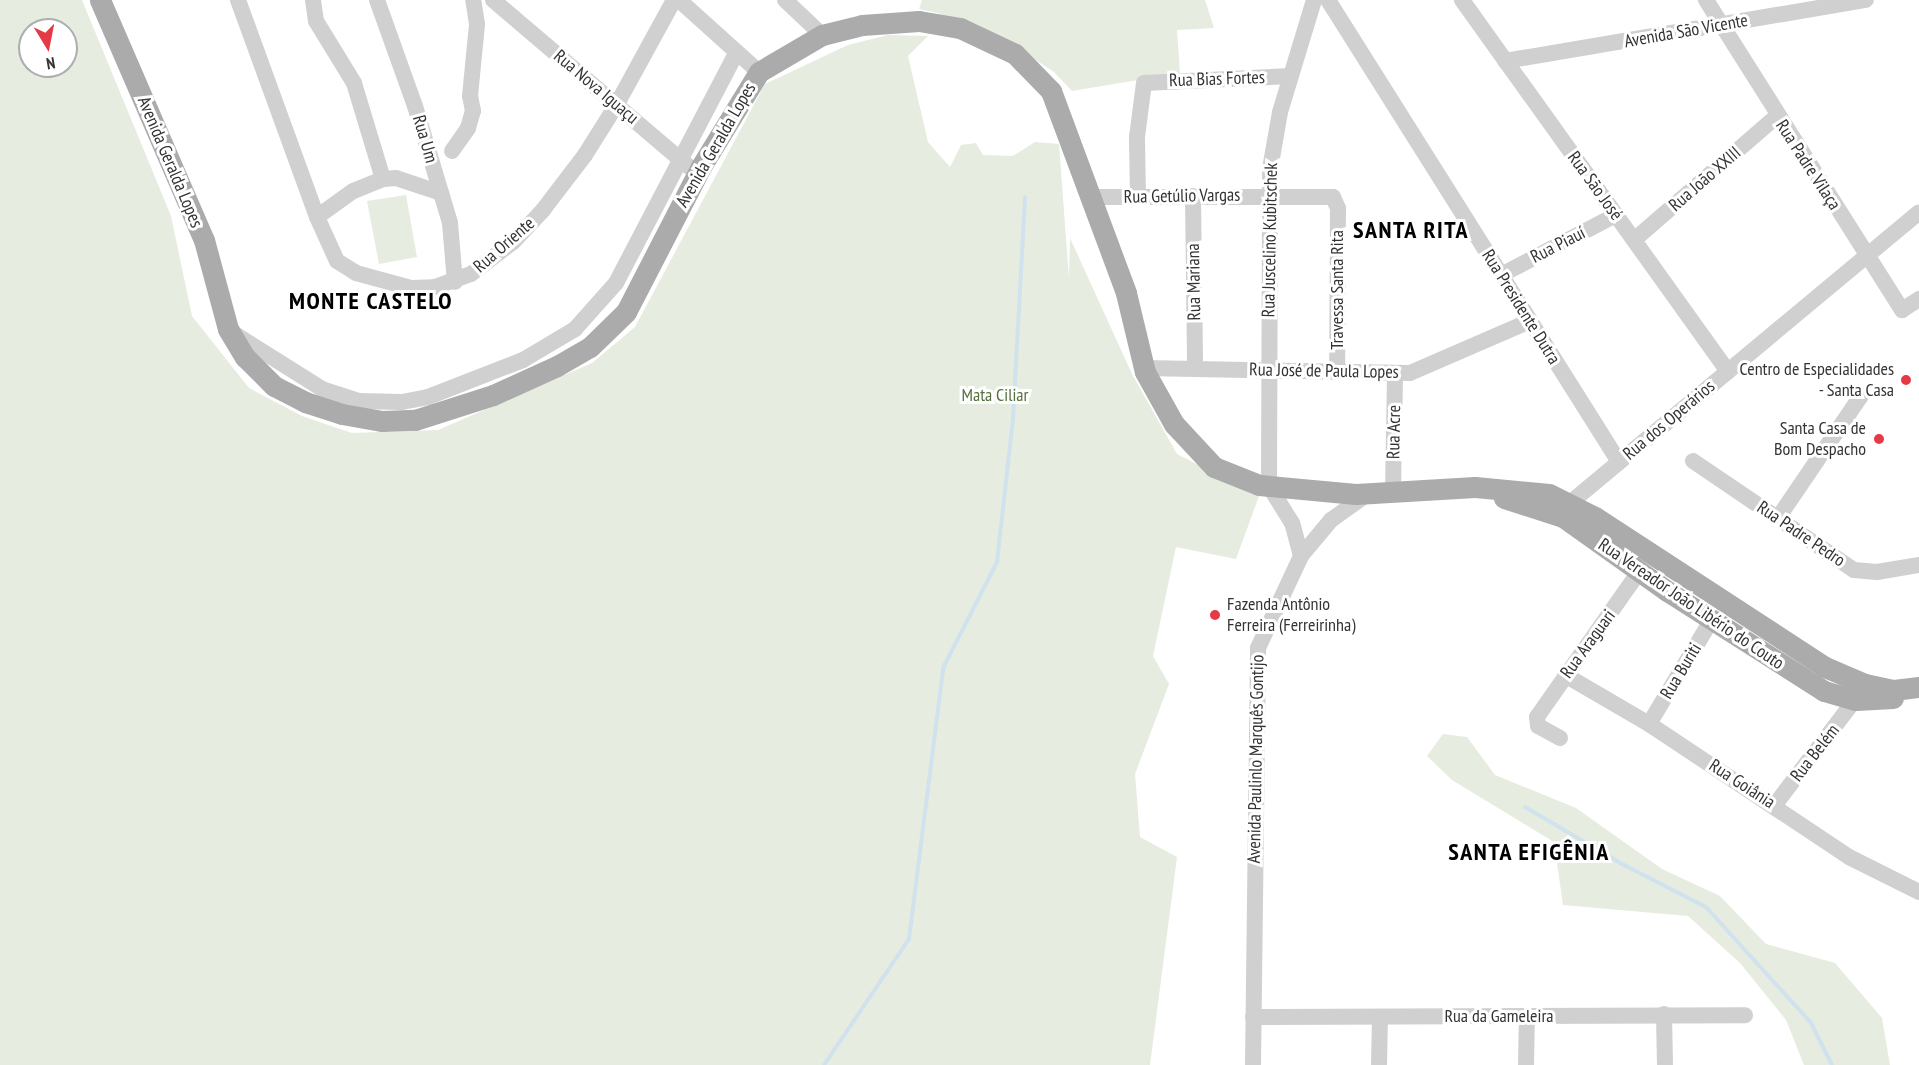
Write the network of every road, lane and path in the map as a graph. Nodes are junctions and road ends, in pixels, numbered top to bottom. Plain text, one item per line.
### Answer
1 (100, 0) edge
2 (238, 0) edge
3 (313, 0) edge
4 (377, 0) edge
5 (473, 0) edge
6 (493, 0) edge
7 (674, 0) edge
8 (679, 0) edge
9 (785, 0) edge
10 (1314, 0) edge
11 (1328, 0) edge
12 (1461, 0) edge
13 (1706, 0) edge
14 (1866, 0) edge
15 (1721, 25) junction
16 (822, 35) junction
17 (736, 53) junction
18 (1505, 61) junction
19 (759, 72) junction
20 (1291, 76) junction
21 (617, 104) junction
22 (1776, 117) junction
23 (452, 151) dead end
24 (690, 168) junction
25 (383, 179) junction
26 (441, 193) junction
27 (1271, 195) junction
28 (1193, 196) junction
29 (1092, 197) junction
30 (1138, 197) junction
31 (1338, 208) joint
32 (1919, 212) edge
33 (1616, 215) junction
34 (317, 217) junction
35 (1634, 240) junction
36 (1867, 256) junction
37 (1501, 275) junction
38 (455, 282) junction
39 (1919, 298) edge
40 (1530, 321) junction
41 (1144, 368) junction
42 (1195, 369) junction
43 (1267, 370) junction
44 (1728, 371) junction
45 (1337, 372) junction
46 (1395, 373) junction
47 (1861, 396) dead end
48 (1693, 461) dead end
49 (1619, 462) junction
50 (1278, 487) junction
51 (1393, 491) junction
52 (1369, 493) junction
53 (1566, 510) junction
54 (1778, 518) junction
55 (1301, 556) junction
56 (1919, 566) edge
57 (1639, 572) junction
58 (1712, 619) junction
59 (1565, 675) junction
60 (1916, 691) edge
61 (1860, 692) junction
62 (1649, 724) junction
63 (1560, 738) dead end
64 (1774, 806) junction
65 (1919, 892) edge
66 (1664, 1014) junction
67 (1527, 1015) junction
68 (1745, 1015) dead end
69 (1253, 1017) junction
70 (1380, 1017) junction
71 (1253, 1065) edge
72 (1379, 1065) edge
73 (1526, 1065) edge
74 (1665, 1065) edge

1 - 24 main road, Avenida Geralda Lopes
2 - 34 street, Rua Oriente
3 - 25 street
4 - 26 street, Rua Um
5 - 23 street
6 - 21 street, Rua Nova Iguaçu
7 - 21 street, Rua Oriente
8 - 17 street
9 - 16 street
10 - 20 street, Rua Juscelino Kubitschek
11 - 37 street, Rua Presidente Dutra
12 - 18 street, Rua São José
13 - 15 street, Rua Padre Vilaça
14 - 15 street, Avenida São Vicente
15 - 18 street, Avenida São Vicente
15 - 22 street, Rua Padre Vilaça
16 - 19 main road, Avenida Geralda Lopes
16 - 29 main road, Avenida Geralda Lopes
17 - 19 street
17 - 24 street, Avenida Geralda Lopes
18 - 33 street, Rua São José
19 - 24 main road, Avenida Geralda Lopes
20 - 27 street, Rua Juscelino Kubitschek
20 - 30 street, Rua Bias Fortes
21 - 24 street, Rua Nova Iguaçu
21 - 38 street, Rua Oriente
22 - 35 street, Rua João XXIII
22 - 36 street, Rua Padre Vilaça
25 - 26 street
25 - 34 street
26 - 38 street, Rua Um
27 - 28 street, Rua Getúlio Vargas
27 - 31 street, Rua Getúlio Vargas
27 - 43 street, Rua Juscelino Kubitschek
28 - 30 street, Rua Getúlio Vargas
28 - 42 street, Rua Mariana
29 - 30 street, Rua Getúlio Vargas
29 - 41 main road, Avenida Geralda Lopes
31 - 45 street, Travessa Santa Rita
32 - 36 street, Rua dos Operários
33 - 35 street, Rua São José
33 - 37 street, Rua Piauí
34 - 38 street, Rua Oriente
35 - 44 street, Rua São José
36 - 39 street, Rua Padre Vilaça
36 - 44 street, Rua dos Operários
37 - 40 street, Rua Presidente Dutra
40 - 46 street, Rua José de Paula Lopes
40 - 49 street, Rua Presidente Dutra
41 - 42 street, Rua José de Paula Lopes
41 - 50 main road, Avenida Geralda Lopes
42 - 43 street, Rua José de Paula Lopes
43 - 45 street, Rua José de Paula Lopes
43 - 50 street, Rua Juscelino Kubitschek
44 - 49 street, Rua dos Operários
45 - 46 street, Rua José de Paula Lopes
46 - 51 street, Rua Acre
47 - 54 street
48 - 54 street, Rua Padre Pedro
49 - 53 street, Rua dos Operários
50 - 52 main road, Rua Vereador João Libério do Couto
50 - 55 street
51 - 52 main road, Rua Vereador João Libério do Couto
51 - 53 main road, Rua Vereador João Libério do Couto
52 - 55 street, Avenida Paulinlo Marquês Gontijo
53 - 57 main road, Rua Vereador João Libério do Couto
53 - 61 main road, Rua Vereador João Libério do Couto
54 - 56 street, Rua Padre Pedro
55 - 69 street, Avenida Paulinlo Marquês Gontijo
57 - 58 main road, Rua Vereador João Libério do Couto
57 - 59 street, Rua Araguari
58 - 61 main road, Rua Vereador João Libério do Couto
58 - 62 street, Rua Buriti
59 - 62 street, Rua Goiânia
59 - 63 street, Rua Araguari
60 - 61 main road, Rua Vereador João Libério do Couto
61 - 64 street, Rua Belém
62 - 64 street, Rua Goiânia
64 - 65 street, Rua Goiânia
66 - 67 street, Rua da Gameleira
66 - 68 street, Rua da Gameleira
66 - 74 street
67 - 70 street, Rua da Gameleira
67 - 73 street
69 - 70 street, Rua da Gameleira
69 - 71 street, Avenida Paulinlo Marquês Gontijo
70 - 72 street

